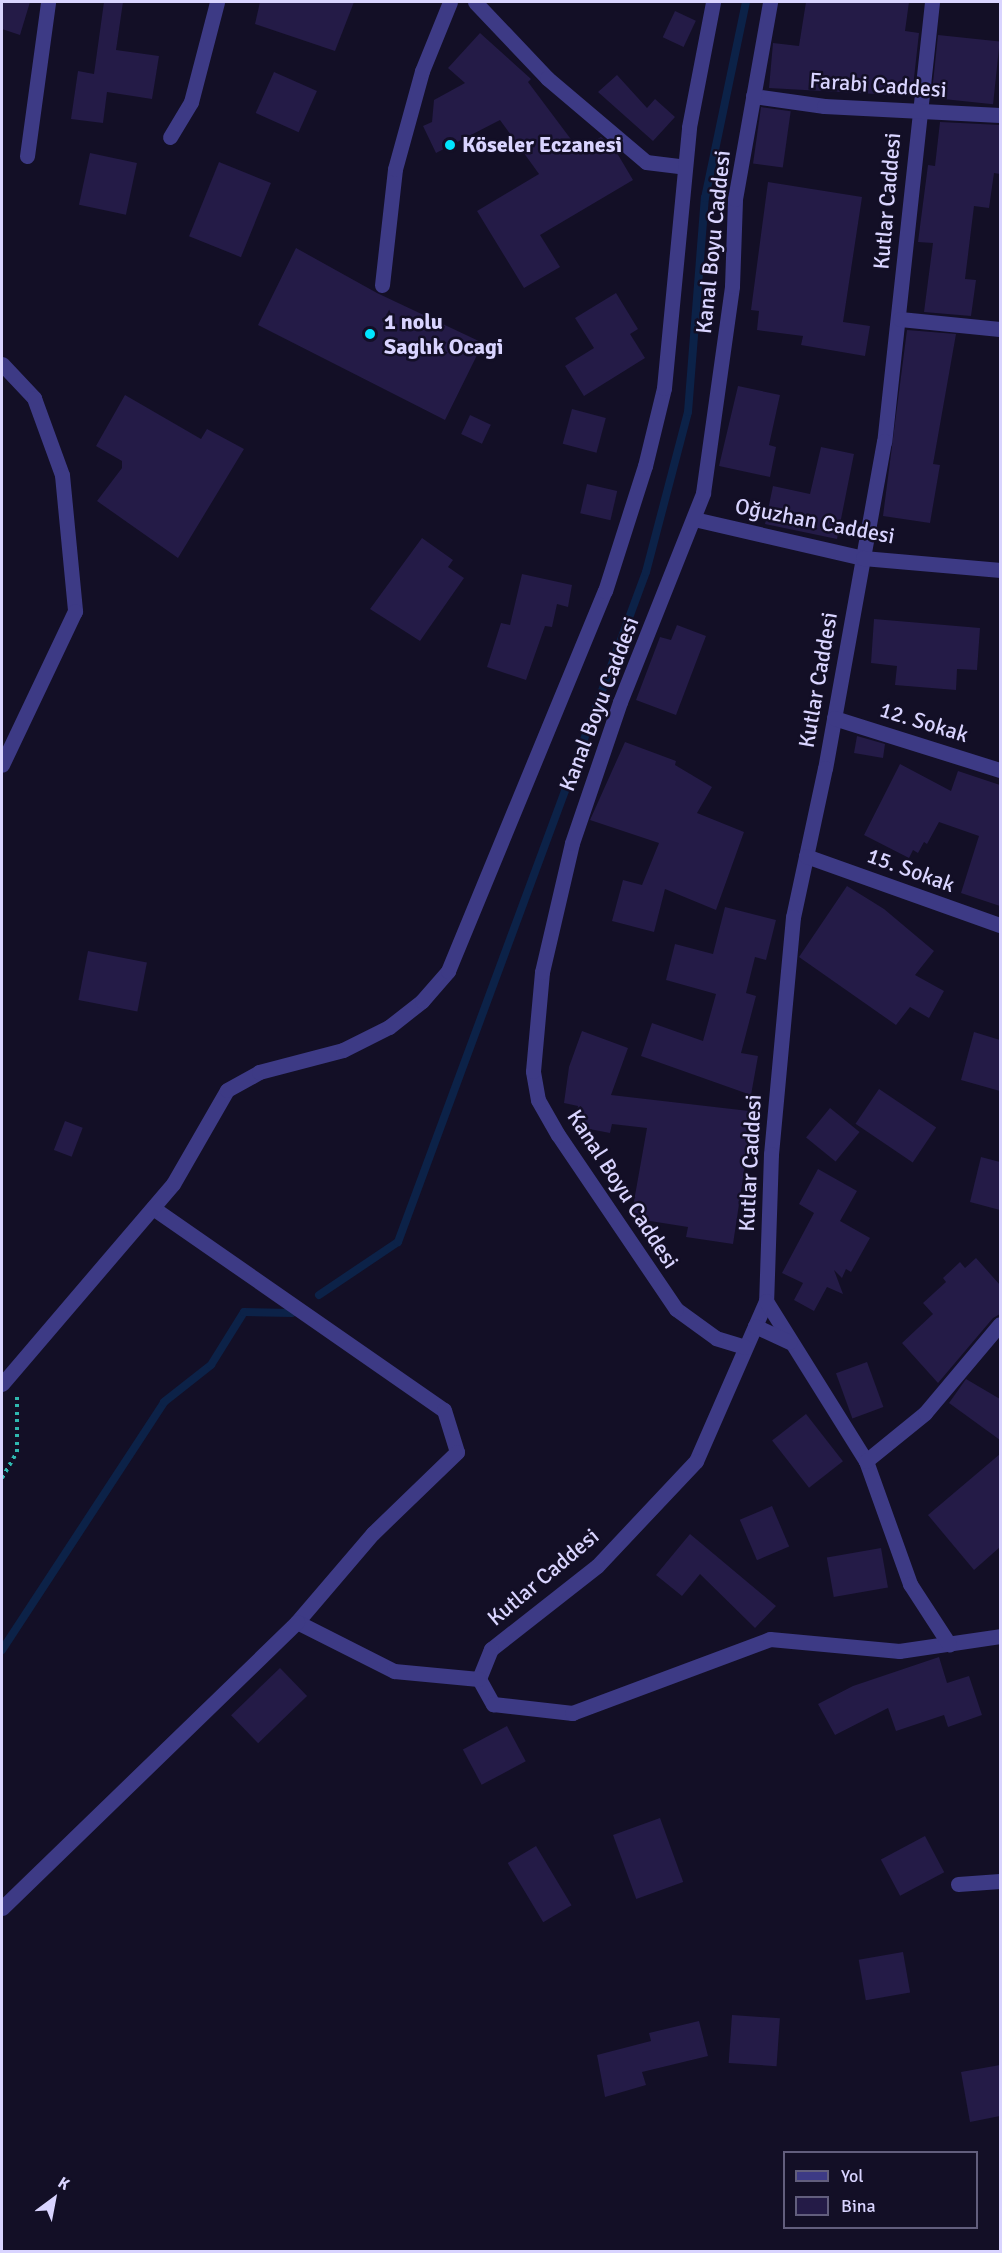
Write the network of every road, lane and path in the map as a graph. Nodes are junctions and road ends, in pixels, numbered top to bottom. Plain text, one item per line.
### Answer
1 (48, 2) edge
2 (217, 2) edge
3 (450, 2) edge
4 (475, 2) edge
5 (713, 2) edge
6 (770, 2) edge
7 (932, 2) edge
8 (753, 96) junction
9 (917, 111) junction
10 (1000, 115) edge
11 (170, 137) dead end
12 (27, 156) dead end
13 (685, 167) junction
14 (382, 285) dead end
15 (900, 320) junction
16 (1000, 329) edge
17 (2, 364) edge
18 (694, 519) junction
19 (863, 558) junction
20 (1000, 570) edge
21 (834, 718) junction
22 (2, 765) edge
23 (1000, 770) edge
24 (806, 856) junction
25 (1000, 925) edge
26 (153, 1208) junction
27 (766, 1301) junction
28 (1000, 1324) edge
29 (754, 1326) junction
30 (790, 1342) junction
31 (745, 1347) junction
32 (2, 1384) edge
33 (21, 1387) dead end
34 (866, 1461) junction
35 (2, 1478) edge
36 (297, 1622) junction
37 (1000, 1636) edge
38 (949, 1644) junction
39 (479, 1679) junction
40 (1000, 1881) edge
41 (958, 1884) dead end
42 (2, 1908) edge

1 - 12 street
2 - 11 street
3 - 14 street
4 - 13 street
5 - 13 street, Kanal Boyu Caddesi
6 - 8 street, Kanal Boyu Caddesi
7 - 9 street, Kutlar Caddesi
8 - 9 street, Farabi Caddesi
8 - 18 street, Kanal Boyu Caddesi
9 - 10 street, Farabi Caddesi
9 - 15 street, Kutlar Caddesi
13 - 26 street, Kanal Boyu Caddesi
15 - 16 street
15 - 19 street, Kutlar Caddesi
17 - 22 street
18 - 19 street, Oğuzhan Caddesi
18 - 31 street, Kanal Boyu Caddesi
19 - 20 street, Oğuzhan Caddesi
19 - 21 street, Kutlar Caddesi
21 - 23 street, 12. Sokak
21 - 24 street, Kutlar Caddesi
24 - 25 street, 15. Sokak
24 - 27 street, Kutlar Caddesi
26 - 32 street, Kanal Boyu Caddesi
26 - 36 street
27 - 29 street, Kutlar Caddesi
27 - 30 street
28 - 34 street
29 - 30 street
29 - 31 street, Kutlar Caddesi
30 - 34 street
31 - 39 street, Kutlar Caddesi
33 - 35 path
34 - 38 street
36 - 39 street
36 - 42 street
37 - 38 street
38 - 39 street
40 - 41 street

